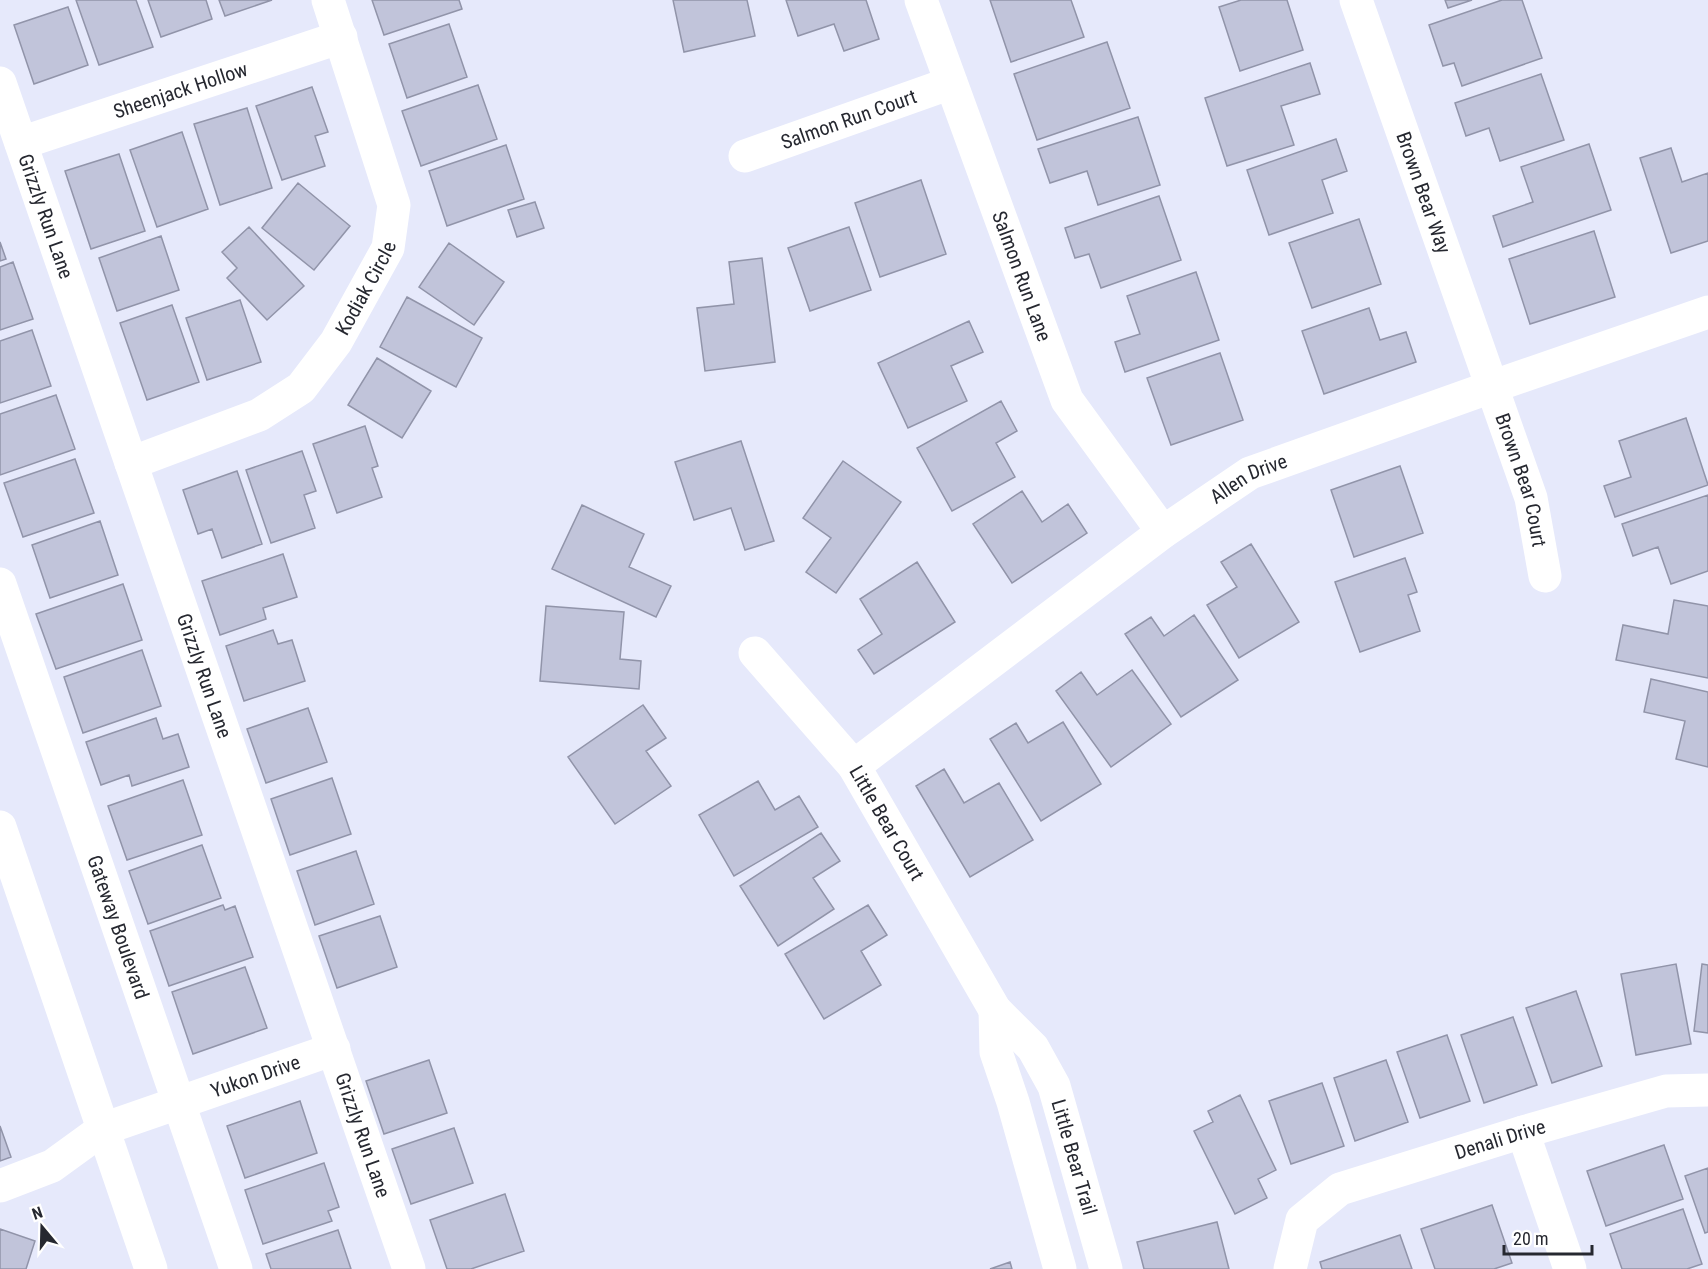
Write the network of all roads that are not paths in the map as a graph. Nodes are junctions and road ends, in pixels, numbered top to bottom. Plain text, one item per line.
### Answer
1 (328, 0) edge
2 (921, 0) edge
3 (1356, 0) edge
4 (341, 37) junction
5 (0, 83) edge
6 (951, 83) junction
7 (21, 143) junction
8 (745, 156) dead end
9 (1708, 312) edge
10 (1491, 387) junction
11 (131, 463) junction
12 (1163, 532) junction
13 (1545, 576) dead end
14 (0, 584) edge
15 (755, 653) dead end
16 (854, 766) junction
17 (0, 827) edge
18 (995, 1010) junction
19 (1033, 1048) joint
20 (334, 1049) junction
21 (1708, 1090) edge
22 (178, 1103) junction
23 (103, 1129) junction
24 (1522, 1132) junction
25 (0, 1186) edge
26 (151, 1269) edge
27 (236, 1269) edge
28 (409, 1269) edge
29 (1060, 1269) edge
30 (1106, 1269) edge
31 (1290, 1269) edge
32 (1570, 1269) edge

1 - 4 street, Kodiak Circle
2 - 6 street, Salmon Run Lane
3 - 10 street, Brown Bear Way
4 - 7 street, Sheenjack Hollow
4 - 11 street, Kodiak Circle
5 - 7 street, Grizzly Run Lane
6 - 8 street, Salmon Run Court
6 - 12 street, Salmon Run Lane
7 - 11 street, Grizzly Run Lane
9 - 10 street, Allen Drive
10 - 12 street, Allen Drive
10 - 13 street, Brown Bear Court
11 - 20 street, Grizzly Run Lane
12 - 16 street, Allen Drive
14 - 22 street, Gateway Boulevard
15 - 16 street, Little Bear Court
16 - 18 street, Little Bear Court
17 - 23 street
18 - 19 street, Little Bear Court
18 - 29 street, Little Bear Court
19 - 30 street, Little Bear Trail
20 - 22 street, Yukon Drive
20 - 28 street, Grizzly Run Lane
21 - 24 street, Denali Drive
22 - 23 street, Yukon Drive
22 - 27 street, Gateway Boulevard
23 - 25 street, Yukon Drive
23 - 26 street
24 - 31 street, Denali Drive
24 - 32 street

